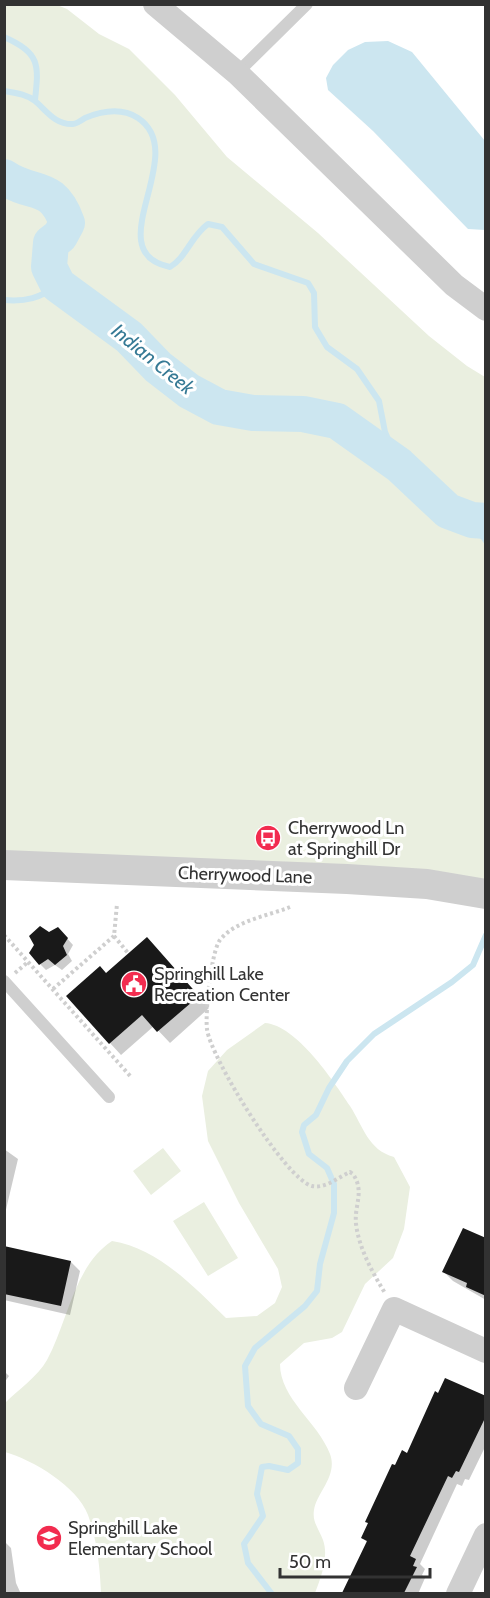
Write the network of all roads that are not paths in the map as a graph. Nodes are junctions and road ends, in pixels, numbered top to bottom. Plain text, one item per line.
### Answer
1 (155, 4) edge
2 (307, 4) edge
3 (237, 73) junction
4 (486, 309) edge
5 (4, 865) edge
6 (486, 894) edge
7 (4, 981) edge
8 (110, 1097) dead end
9 (486, 1351) edge
10 (356, 1388) dead end
11 (486, 1535) edge
12 (458, 1593) edge

1 - 3 street
2 - 3 lane
3 - 4 street
5 - 6 street, Cherrywood Lane
7 - 8 lane
9 - 10 street
11 - 12 street

